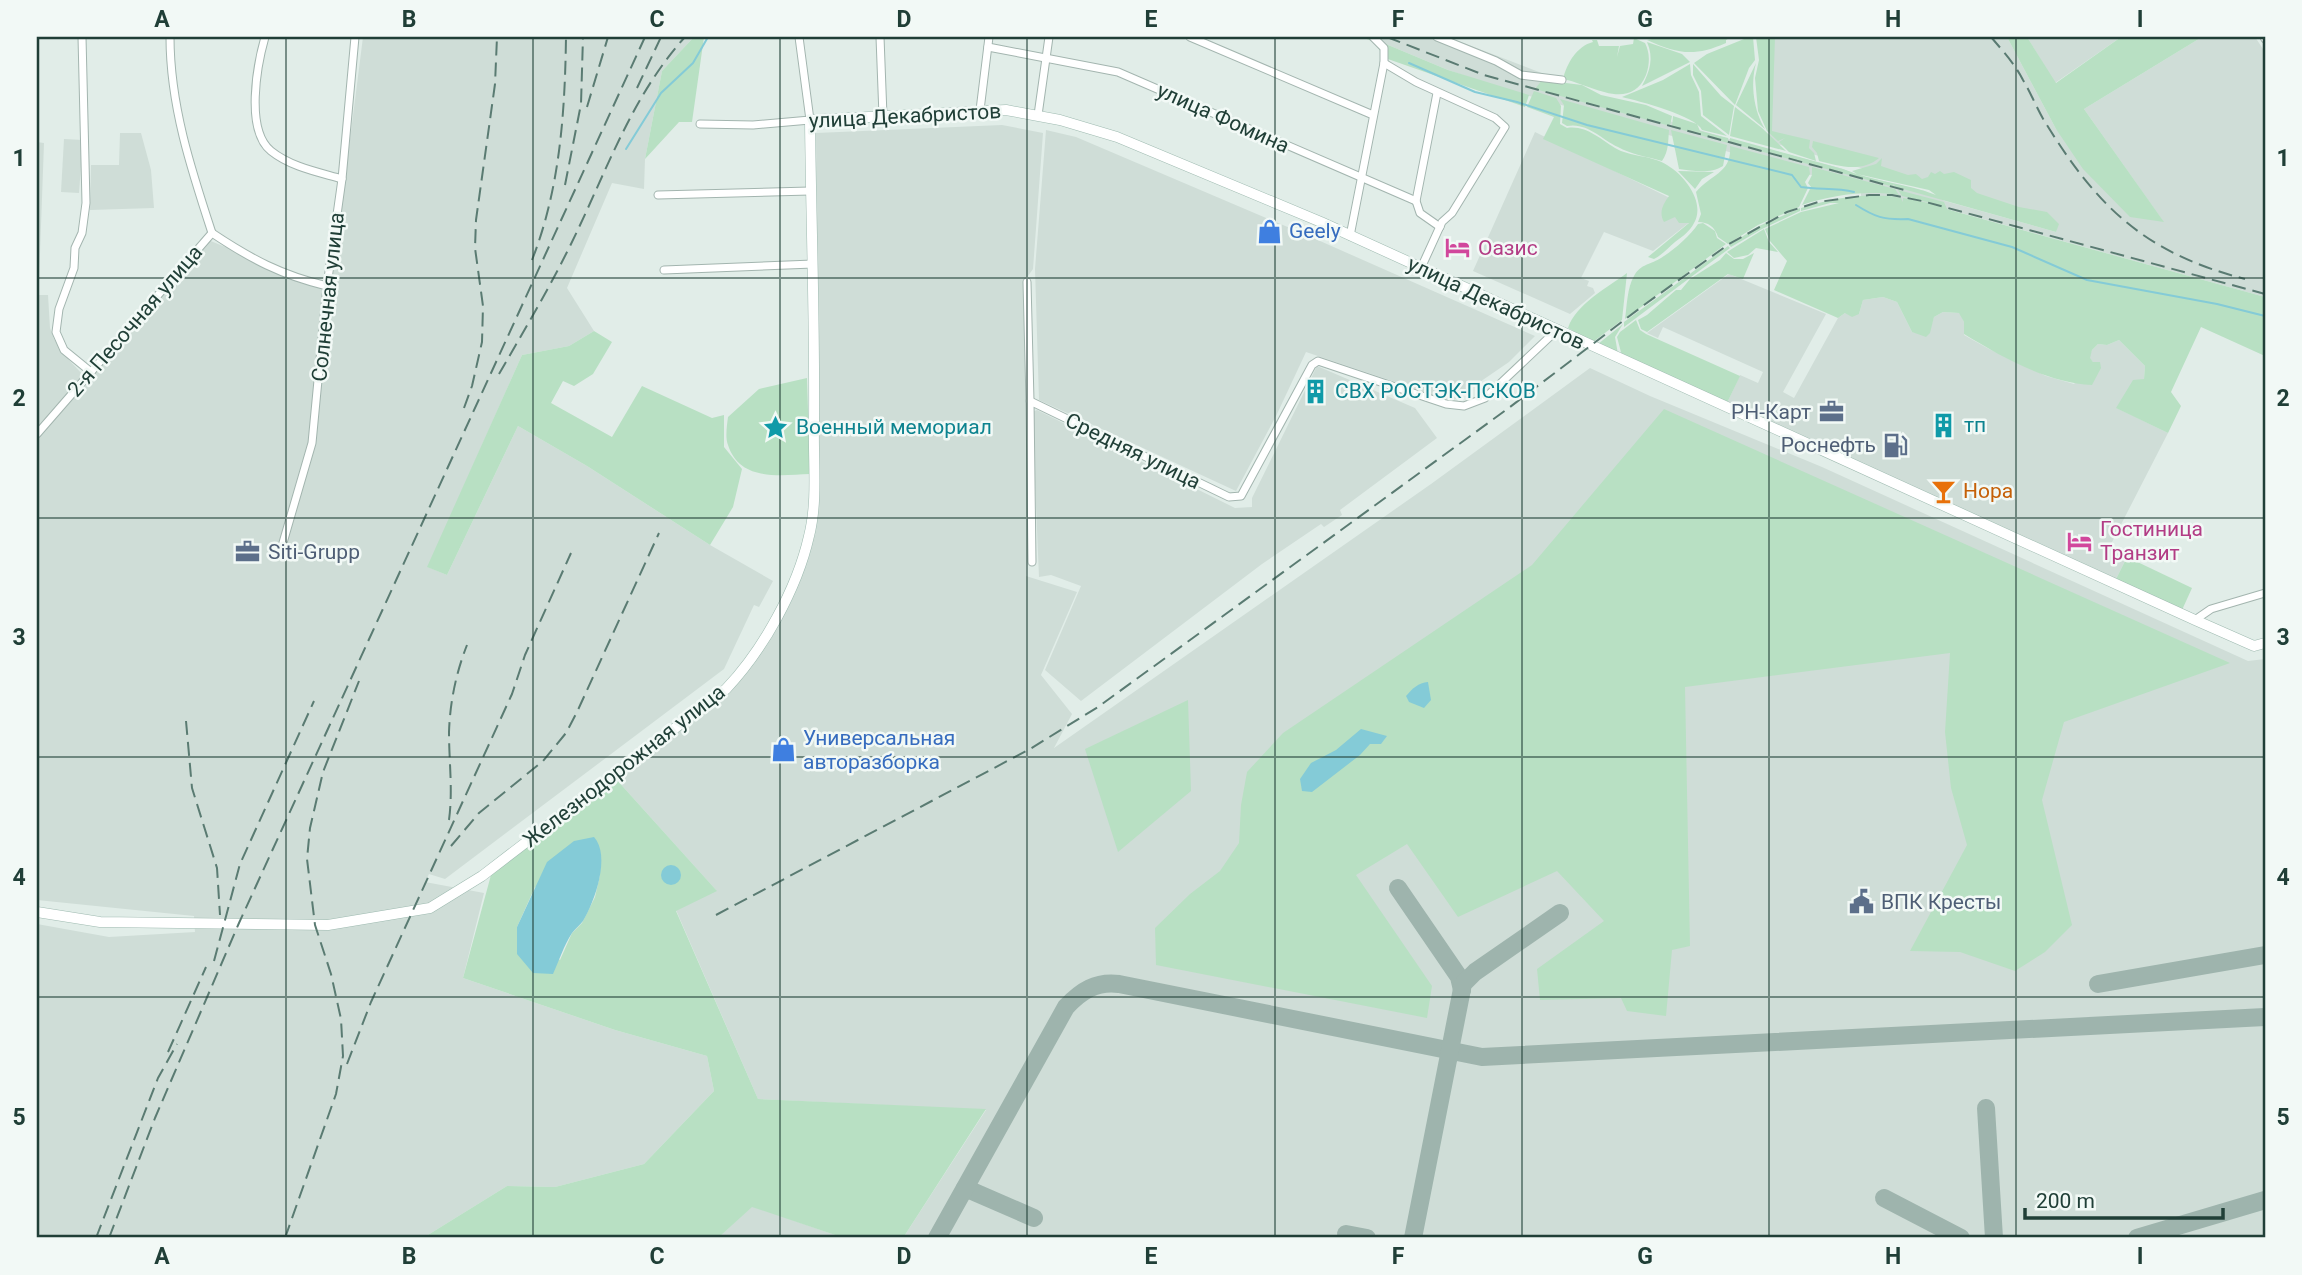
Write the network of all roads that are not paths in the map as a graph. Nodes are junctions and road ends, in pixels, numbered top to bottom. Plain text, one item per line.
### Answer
1 (82, 37) edge
2 (170, 37) edge
3 (265, 37) edge
4 (355, 37) edge
5 (799, 37) edge
6 (880, 37) edge
7 (989, 37) edge
8 (1049, 37) edge
9 (1190, 37) edge
10 (1375, 37) edge
11 (1437, 37) edge
12 (988, 47) junction
13 (1047, 58) junction
14 (1384, 63) junction
15 (1562, 80) dead end
16 (1437, 93) junction
17 (981, 110) junction
18 (1038, 115) junction
19 (1373, 115) junction
20 (883, 116) junction
21 (810, 120) junction
22 (700, 124) dead end
23 (1363, 178) junction
24 (342, 179) junction
25 (810, 191) junction
26 (658, 195) dead end
27 (1416, 201) junction
28 (1440, 227) junction
29 (212, 233) junction
30 (1350, 236) junction
31 (813, 264) junction
32 (1421, 268) junction
33 (664, 270) dead end
34 (1027, 282) dead end
35 (327, 286) junction
36 (1558, 329) junction
37 (90, 372) junction
38 (1030, 401) junction
39 (37, 434) edge
40 (279, 553) dead end
41 (1032, 562) dead end
42 (2265, 593) edge
43 (2195, 620) junction
44 (2261, 643) edge
45 (37, 912) edge

1 - 37 street
2 - 29 street, 2-я Песочная улица
3 - 24 street
4 - 24 street, Солнечная улица
5 - 21 street, Железнодорожная улица
6 - 20 street
7 - 12 street
8 - 13 street
9 - 19 street
10 - 14 street
11 - 15 street
12 - 13 street, улица Фомина
12 - 17 street
13 - 18 street
13 - 23 street, улица Фомина
14 - 16 street
14 - 19 street
16 - 27 street
16 - 28 street
17 - 18 street, улица Декабристов
17 - 20 street, улица Декабристов
18 - 30 street, улица Декабристов
19 - 23 street
20 - 21 street, улица Декабристов
21 - 22 street, улица Декабристов
21 - 25 street, Железнодорожная улица
23 - 27 street, улица Фомина
23 - 30 street
24 - 35 street, Солнечная улица
25 - 26 street
25 - 31 street, Железнодорожная улица
27 - 28 street, улица Фомина
28 - 32 street
29 - 35 street
29 - 37 street, 2-я Песочная улица
30 - 32 street, улица Декабристов
31 - 33 street
31 - 45 street, Железнодорожная улица
32 - 36 street, улица Декабристов
34 - 38 street
35 - 40 street, Солнечная улица
36 - 38 street, Средняя улица
36 - 43 street, улица Декабристов
37 - 39 street, 2-я Песочная улица
38 - 41 street, Средняя улица
42 - 43 street
43 - 44 street, улица Декабристов

